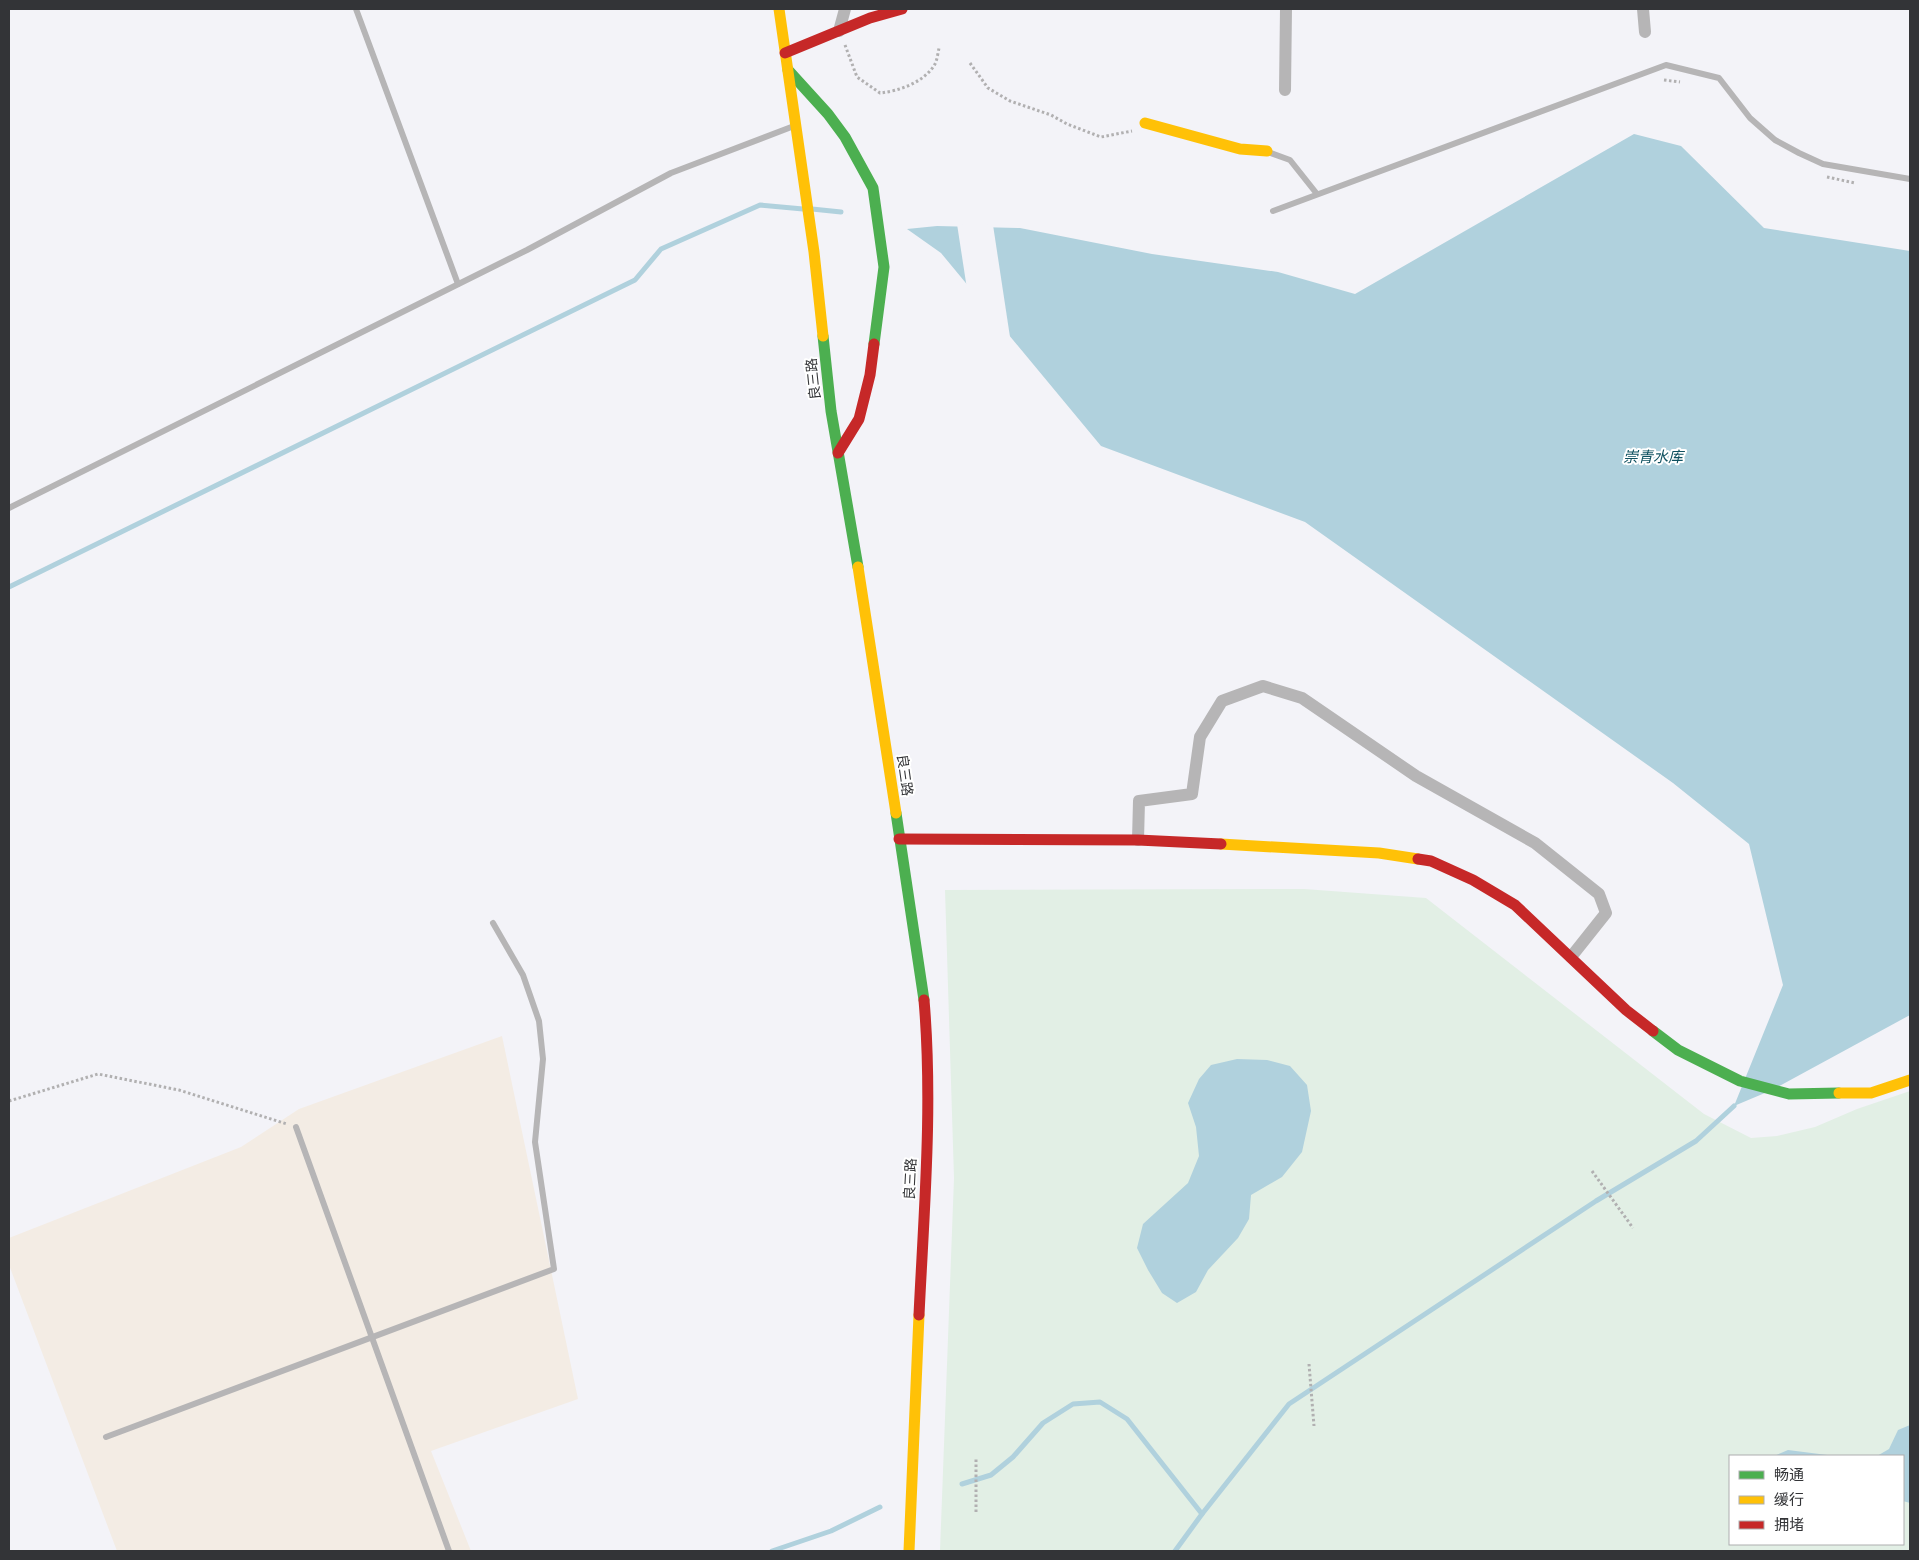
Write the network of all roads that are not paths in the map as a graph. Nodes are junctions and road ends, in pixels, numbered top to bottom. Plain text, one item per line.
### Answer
1 (356, 9) edge
2 (779, 9) edge
3 (845, 9) edge
4 (902, 9) edge
5 (1286, 9) edge
6 (1643, 9) edge
7 (839, 31) junction
8 (1645, 32) dead end
9 (786, 53) junction
10 (788, 70) junction
11 (1285, 90) dead end
12 (1145, 123) road end
13 (796, 126) junction
14 (1267, 151) joint
15 (1910, 179) edge
16 (1317, 194) junction
17 (1273, 211) dead end
18 (458, 284) junction
19 (838, 453) junction
20 (9, 508) edge
21 (899, 839) junction
22 (1138, 840) junction
23 (492, 923) dead end
24 (1571, 957) junction
25 (1910, 1080) edge
26 (296, 1127) road end
27 (372, 1337) junction
28 (106, 1437) dead end
29 (449, 1551) edge
30 (909, 1551) edge

1 - 18 lane
2 - 9 main road, 良三路
3 - 7 street
4 - 7 main road
5 - 11 street
6 - 8 street
7 - 9 main road
9 - 10 main road, 良三路
10 - 13 main road, 良三路
10 - 19 main road
12 - 14 main road
13 - 18 lane
13 - 19 main road, 良三路
14 - 16 lane
15 - 16 lane
16 - 17 lane
18 - 20 lane
19 - 21 main road, 良三路
21 - 22 main road
21 - 30 main road, 良三路
22 - 24 main road
22 - 24 street
23 - 27 lane
24 - 25 main road
26 - 27 lane
27 - 28 lane
27 - 29 lane

